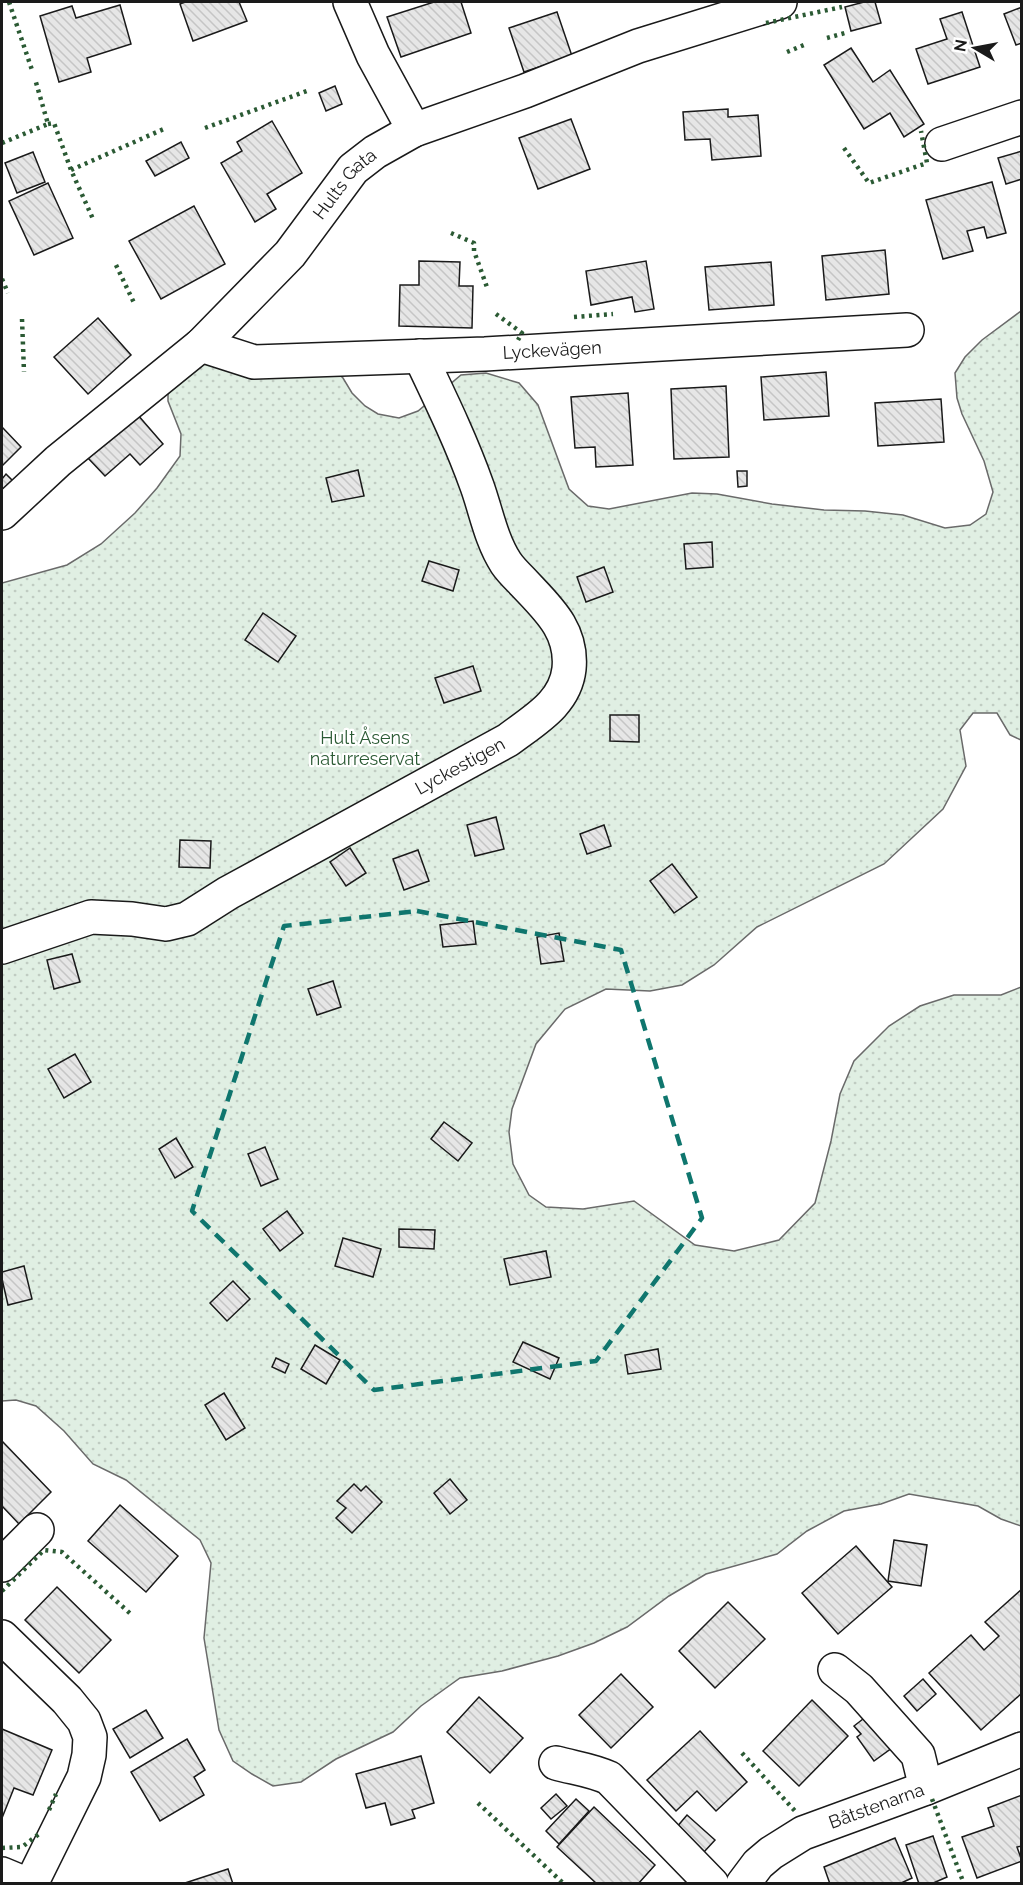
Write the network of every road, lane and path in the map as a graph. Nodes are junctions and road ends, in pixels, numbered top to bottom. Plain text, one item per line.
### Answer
1 (350, 2) edge
2 (780, 2) edge
3 (1022, 117) edge
4 (414, 130) junction
5 (942, 144) dead end
6 (907, 330) dead end
7 (201, 345) junction
8 (420, 356) junction
9 (2, 513) edge
10 (2, 947) edge
11 (37, 1530) dead end
12 (2, 1565) edge
13 (2, 1637) edge
14 (835, 1670) dead end
15 (1022, 1749) edge
16 (556, 1763) dead end
17 (927, 1788) junction
18 (2, 1874) edge
19 (28, 1884) edge
20 (712, 1884) edge
21 (743, 1884) edge

1 - 4 street
2 - 4 street, Hults Gata
3 - 5 street
4 - 7 street, Hults Gata
6 - 8 street, Lyckevägen
7 - 8 street, Lyckevägen
7 - 9 street, Hults Gata
8 - 10 street, Lyckestigen
11 - 12 street
13 - 19 street
14 - 17 street
15 - 17 street, Båtstenarna
16 - 20 street
17 - 21 street, Båtstenarna
18 - 19 street

